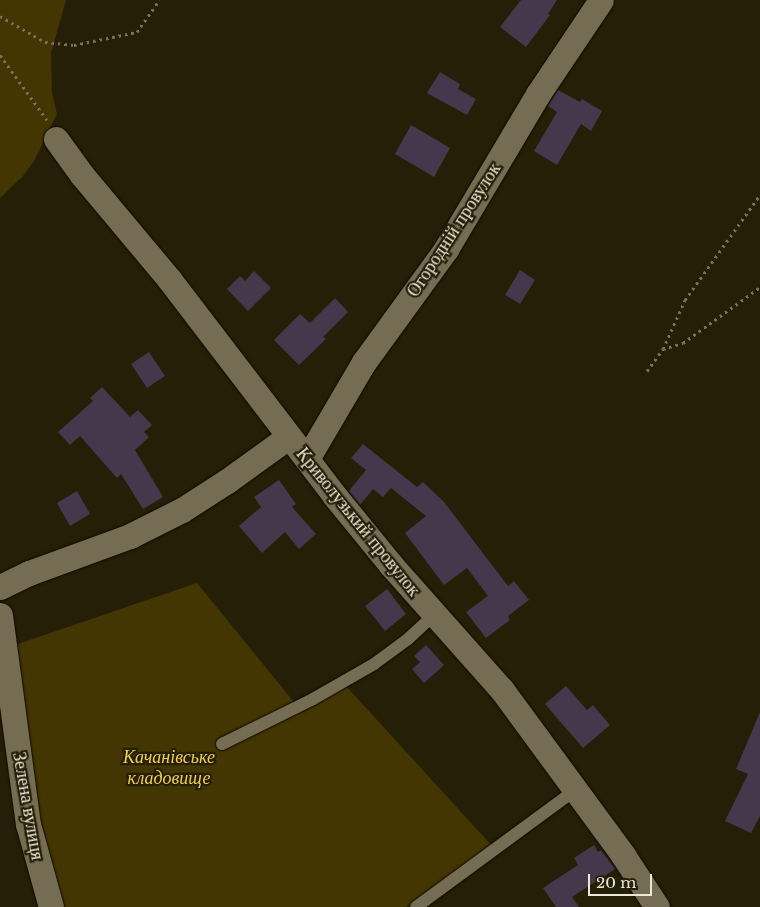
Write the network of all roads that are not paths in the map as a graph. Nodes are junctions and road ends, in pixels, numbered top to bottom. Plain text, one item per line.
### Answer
1 (601, 0) edge
2 (56, 139) road end
3 (288, 437) junction
4 (307, 459) junction
5 (0, 587) edge
6 (435, 614) junction
7 (0, 615) edge
8 (222, 744) dead end
9 (575, 790) junction
10 (51, 907) edge
11 (416, 907) edge
12 (657, 907) edge

1 - 4 street, Огородній провулок
2 - 3 street, Криволузький провулок
3 - 4 street, Криволузький провулок
3 - 5 street
4 - 6 street, Криволузький провулок
6 - 8 lane
6 - 9 street, Криволузький провулок
7 - 10 street, Зелена вулиця
9 - 11 lane
9 - 12 street, Криволузький провулок

